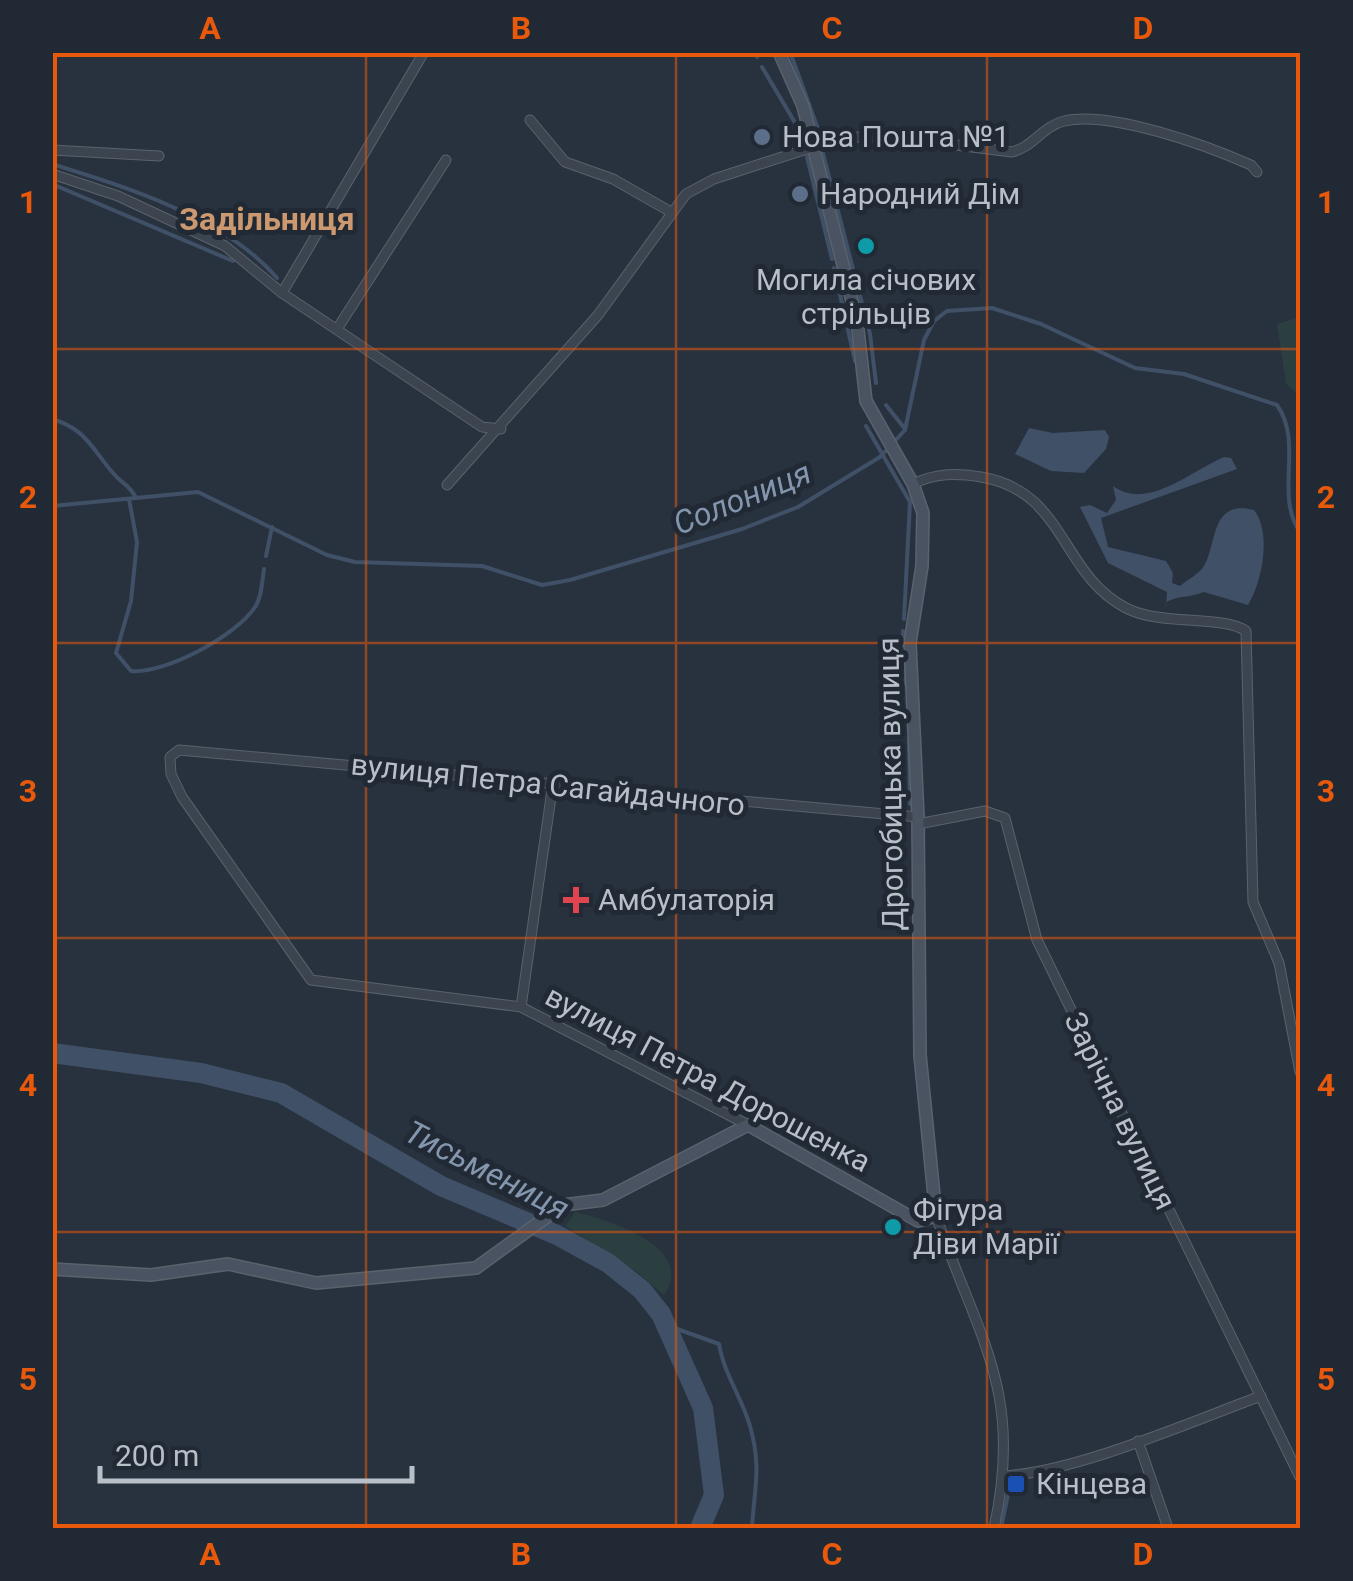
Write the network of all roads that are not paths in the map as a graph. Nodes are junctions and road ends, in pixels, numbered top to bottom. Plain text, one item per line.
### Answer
1 (424, 52) edge
2 (780, 52) edge
3 (530, 120) dead end
4 (812, 143) junction
5 (52, 150) edge
6 (159, 156) dead end
7 (446, 160) dead end
8 (1257, 172) dead end
9 (52, 174) edge
10 (671, 212) junction
11 (282, 293) junction
12 (337, 329) junction
13 (501, 429) junction
14 (913, 484) junction
15 (447, 485) dead end
16 (179, 750) joint
17 (553, 783) junction
18 (918, 821) junction
19 (522, 1007) junction
20 (1300, 1072) edge
21 (748, 1125) junction
22 (936, 1216) junction
23 (52, 1269) edge
24 (1261, 1396) junction
25 (1138, 1441) junction
26 (1003, 1476) junction
27 (1300, 1477) edge
28 (994, 1528) edge
29 (1168, 1528) edge

1 - 11 street
2 - 4 street, Дрогобицька вулиця
3 - 10 street
4 - 8 street
4 - 10 street
4 - 14 street, Дрогобицька вулиця
5 - 6 street
7 - 12 street
9 - 11 street
10 - 13 street
11 - 12 street
12 - 13 street
13 - 15 street
14 - 18 street, Дрогобицька вулиця
14 - 20 street
16 - 17 street, вулиця Петра Сагайдачного
16 - 19 street, вулиця Петра Дорошенка
17 - 18 street, вулиця Петра Сагайдачного
17 - 19 street
18 - 22 street, Дрогобицька вулиця
18 - 24 street, Зарічна вулиця
19 - 21 street, вулиця Петра Дорошенка
21 - 22 street, вулиця Петра Дорошенка
21 - 23 street
22 - 26 street, Дрогобицька вулиця
24 - 25 street
24 - 27 street, Зарічна вулиця
25 - 26 street
25 - 29 street
26 - 28 street, Дрогобицька вулиця

